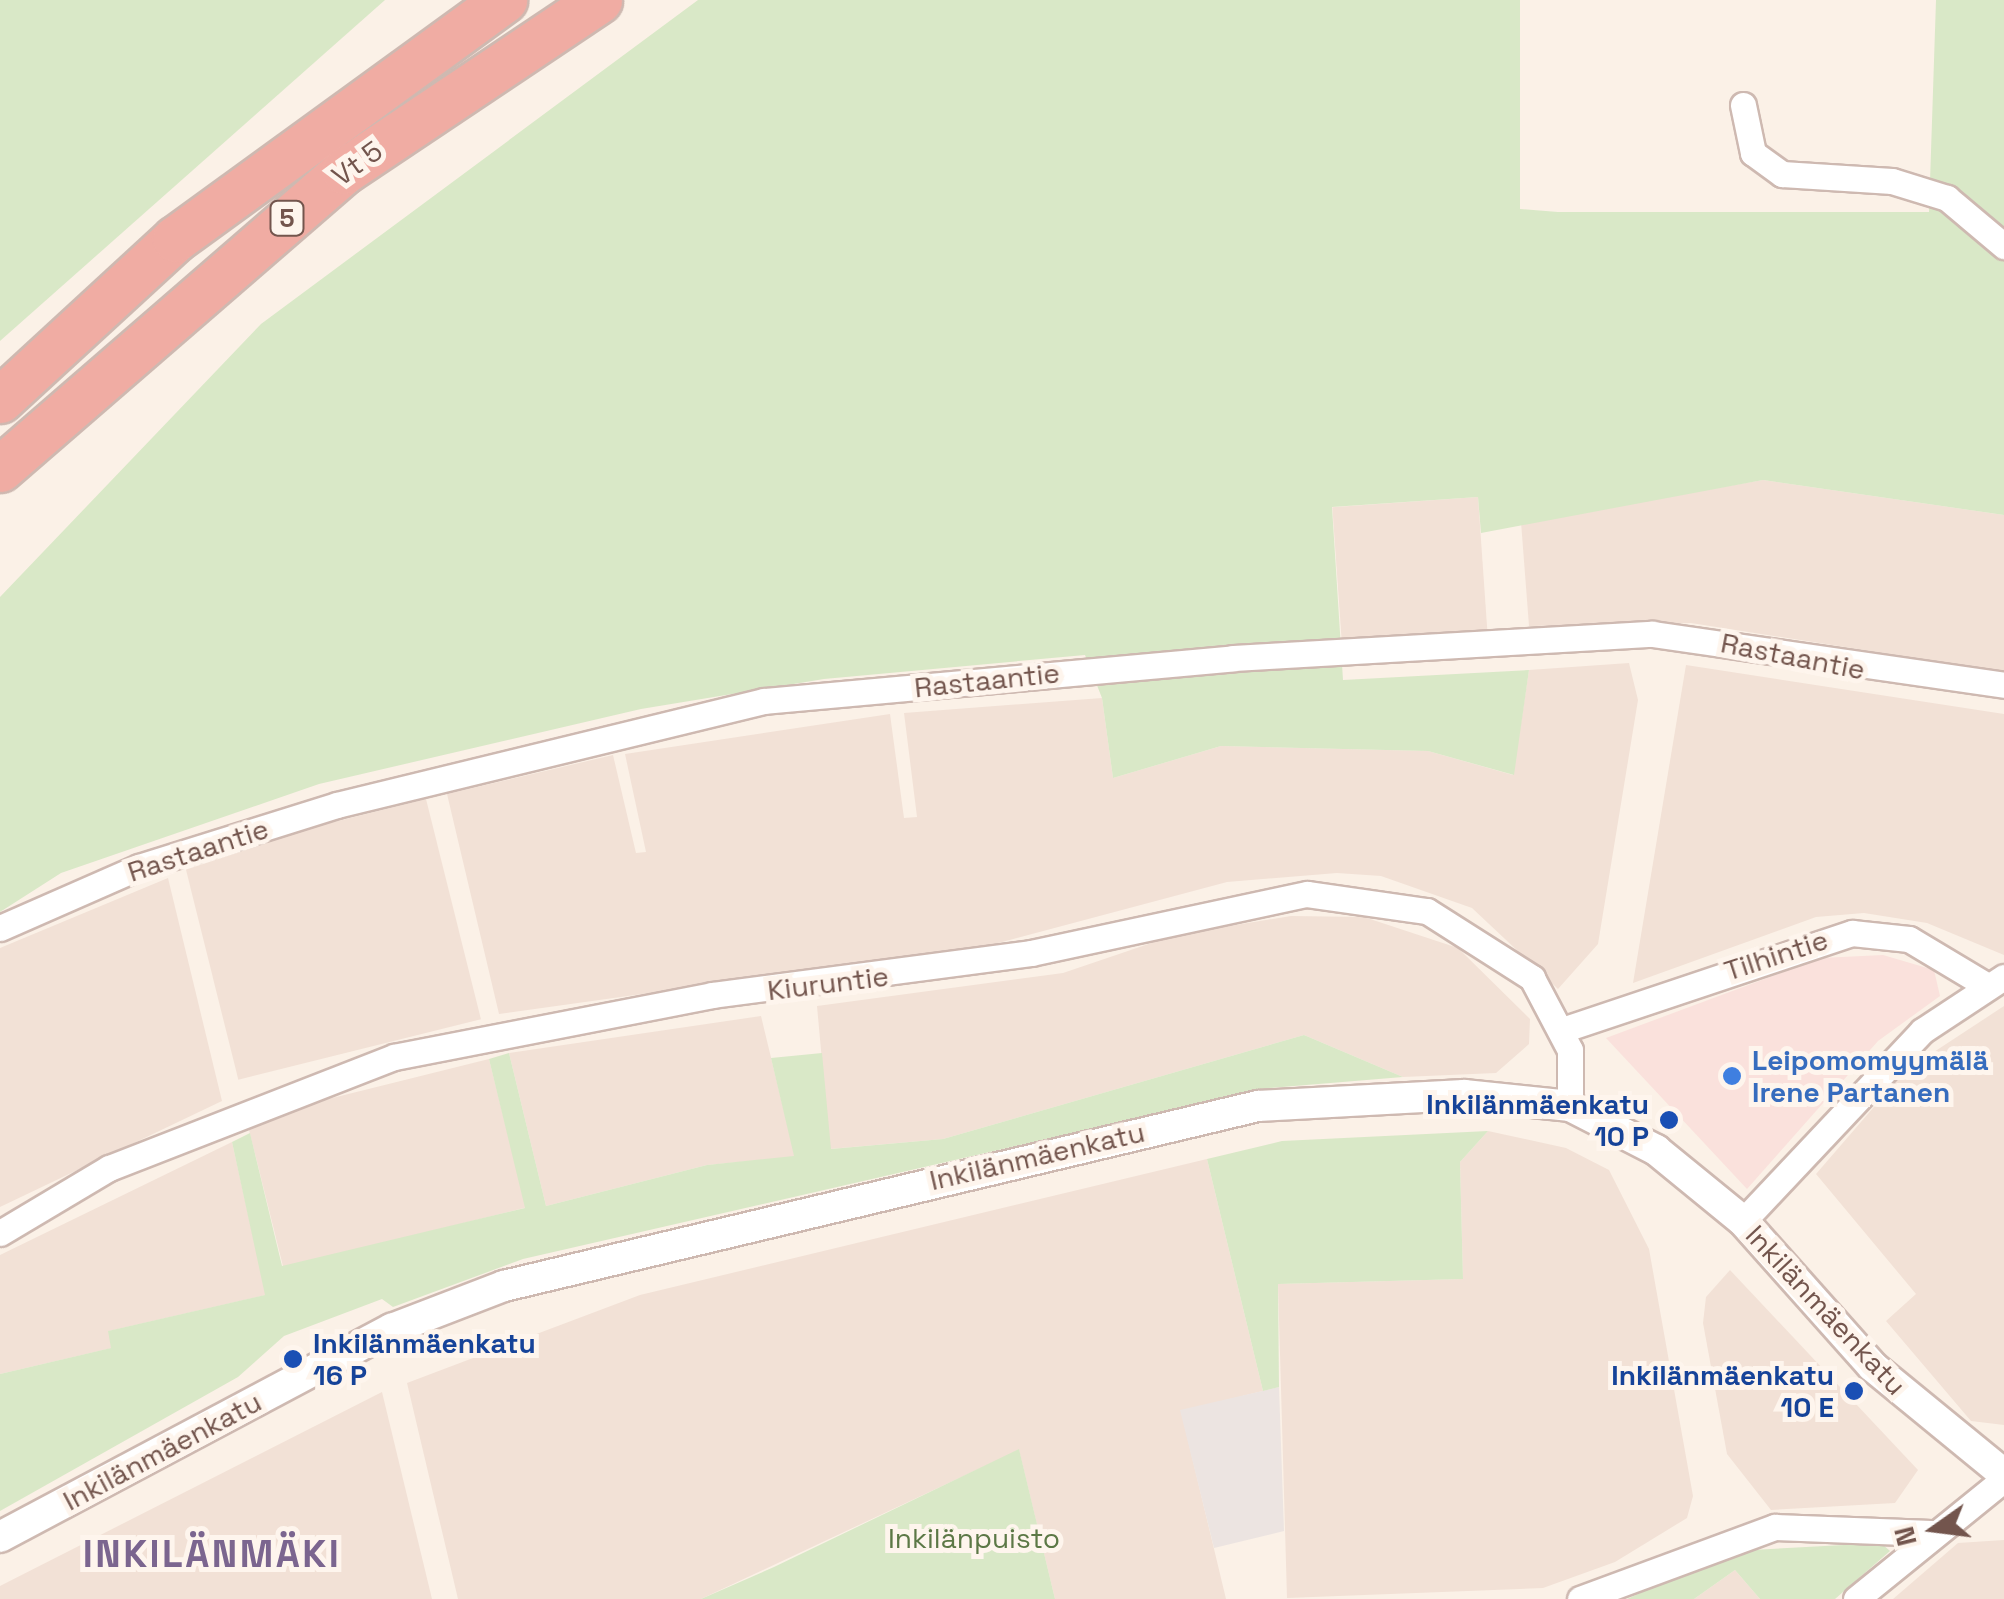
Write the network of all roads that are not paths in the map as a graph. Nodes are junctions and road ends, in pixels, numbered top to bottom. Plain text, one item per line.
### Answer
1 (504, 0) edge
2 (599, 0) edge
3 (1743, 105) dead end
4 (2004, 246) edge
5 (0, 400) edge
6 (0, 470) edge
7 (2004, 684) edge
8 (0, 928) edge
9 (1995, 981) edge
10 (1562, 1030) junction
11 (1570, 1106) junction
12 (1743, 1221) junction
13 (0, 1233) edge
14 (2004, 1476) edge
15 (1931, 1533) junction
16 (0, 1538) edge
17 (1580, 1599) edge
18 (1856, 1599) edge

1 - 5 highway, Vt 5 / 5
2 - 6 highway, Vt 5 / 5
3 - 4 street
7 - 8 street, Rastaantie
9 - 10 street, Tilhintie
9 - 12 street
10 - 11 street, Kiuruntie
10 - 13 street, Kiuruntie
11 - 12 street, Inkilänmäenkatu
11 - 16 street, Inkilänmäenkatu
12 - 14 street, Inkilänmäenkatu
14 - 15 street
15 - 17 street
15 - 18 street

